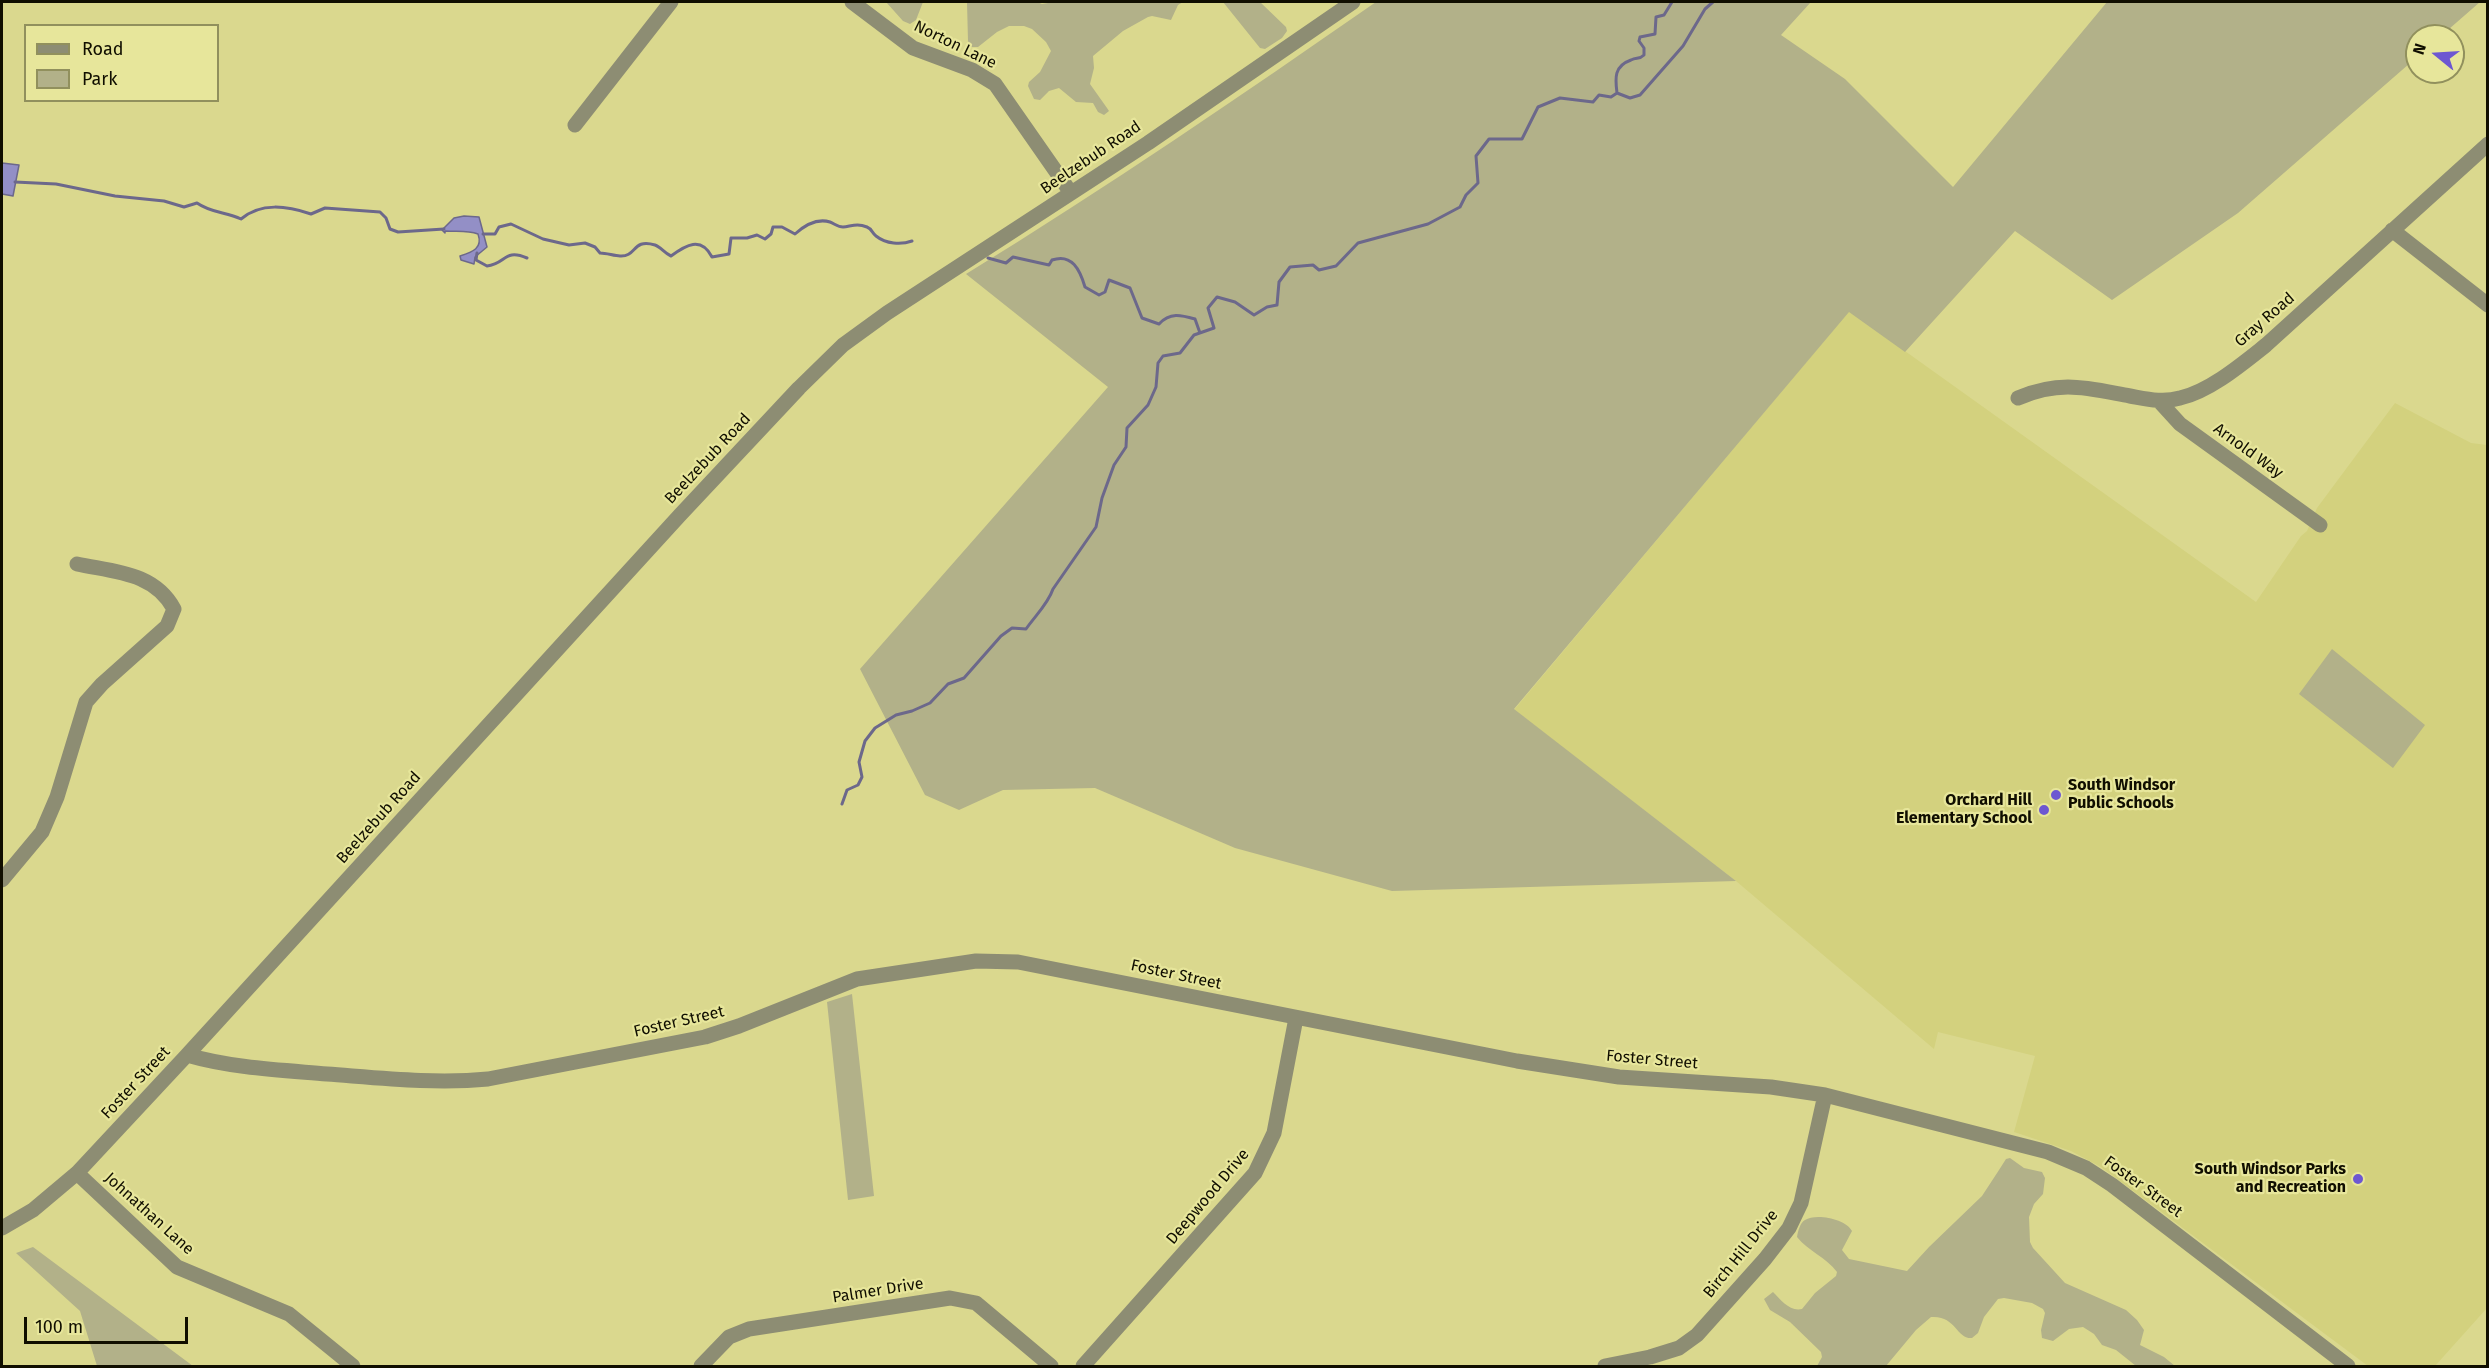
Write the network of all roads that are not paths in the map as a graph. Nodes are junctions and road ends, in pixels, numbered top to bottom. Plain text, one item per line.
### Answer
1 (670, 2) edge
2 (852, 2) edge
3 (1353, 2) edge
4 (575, 125) dead end
5 (2487, 144) edge
6 (1071, 193) junction
7 (2392, 230) junction
8 (2487, 305) edge
9 (2018, 398) dead end
10 (2159, 401) junction
11 (2319, 525) dead end
12 (77, 564) dead end
13 (2, 880) edge
14 (1296, 1018) junction
15 (187, 1055) junction
16 (1826, 1095) junction
17 (76, 1173) junction
18 (2, 1228) edge
19 (353, 1366) edge
20 (701, 1366) edge
21 (1051, 1366) edge
22 (1083, 1366) edge
23 (1605, 1366) edge
24 (2348, 1366) edge

1 - 4 street
2 - 6 street, Norton Lane
3 - 6 street, Beelzebub Road
5 - 7 street, Gray Road
6 - 15 street, Beelzebub Road
7 - 8 street
7 - 10 street, Gray Road
9 - 10 street, Gray Road
10 - 11 street, Arnold Way
12 - 13 street
14 - 15 street, Foster Street
14 - 16 street, Foster Street
14 - 22 street, Deepwood Drive
15 - 17 street, Foster Street
16 - 23 street, Birch Hill Drive
16 - 24 street, Foster Street
17 - 18 street, Foster Street
17 - 19 street, Johnathan Lane
20 - 21 street, Palmer Drive

